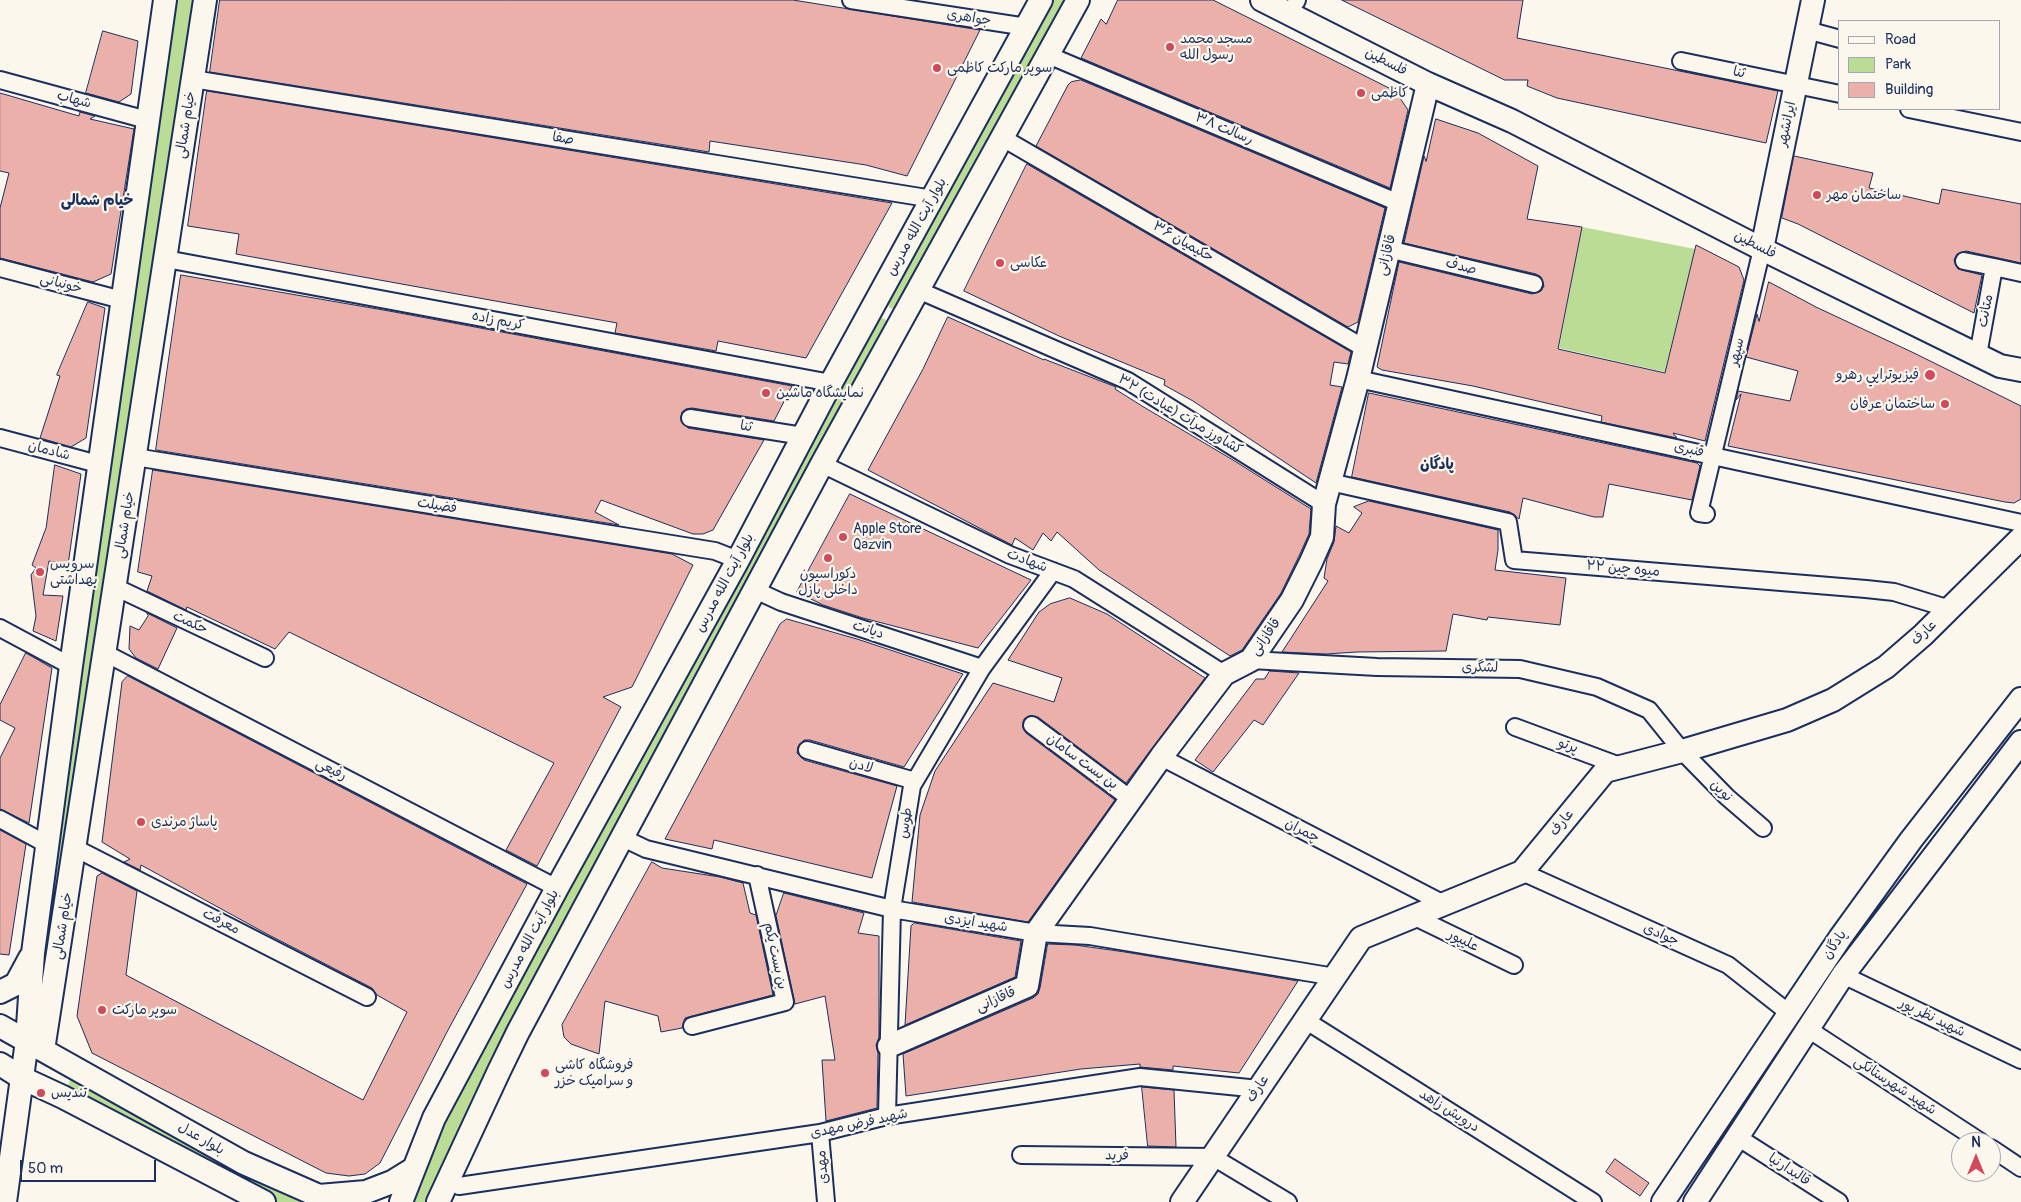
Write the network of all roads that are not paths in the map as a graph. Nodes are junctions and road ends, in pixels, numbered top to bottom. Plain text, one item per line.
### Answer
1 (165, 0) edge
2 (205, 0) edge
3 (851, 0) edge
4 (1042, 0) edge
5 (1067, 0) edge
6 (1078, 0) edge
7 (1262, 0) edge
8 (1295, 0) edge
9 (1813, 0) edge
10 (1027, 27) junction
11 (1807, 30) junction
12 (1838, 38) edge
13 (1048, 55) junction
14 (1681, 61) dead end
15 (193, 79) junction
16 (0, 80) edge
17 (1428, 84) junction
18 (1796, 85) junction
19 (1030, 86) junction
20 (1838, 94) edge
21 (1914, 110) edge
22 (147, 120) junction
23 (1512, 121) junction
24 (2021, 132) edge
25 (1001, 137) junction
26 (933, 199) junction
27 (1399, 203) junction
28 (1388, 249) junction
29 (1762, 249) junction
30 (166, 259) junction
31 (1964, 261) dead end
32 (1994, 267) junction
33 (0, 268) edge
34 (2021, 273) edge
35 (1534, 284) dead end
36 (918, 290) junction
37 (881, 294) junction
38 (122, 300) junction
39 (906, 313) junction
40 (869, 315) junction
41 (895, 332) junction
42 (1364, 348) junction
43 (1978, 355) junction
44 (2010, 368) edge
45 (1358, 379) junction
46 (831, 383) junction
47 (2021, 386) edge
48 (690, 418) dead end
49 (803, 436) junction
50 (0, 438) edge
51 (1712, 455) junction
52 (135, 457) junction
53 (98, 464) junction
54 (822, 464) junction
55 (1330, 482) junction
56 (1324, 504) junction
57 (1706, 514) dead end
58 (2021, 523) edge
59 (2021, 538) edge
60 (738, 560) junction
61 (1054, 572) junction
62 (115, 587) junction
63 (756, 590) junction
64 (1950, 608) junction
65 (0, 628) edge
66 (105, 653) junction
67 (265, 658) dead end
68 (1251, 660) junction
69 (71, 666) junction
70 (982, 668) junction
71 (1224, 674) junction
72 (2021, 699) edge
73 (1032, 725) dead end
74 (1516, 727) dead end
75 (2021, 742) edge
76 (807, 750) dead end
77 (1682, 751) junction
78 (1161, 757) junction
79 (1620, 766) junction
80 (915, 781) junction
81 (609, 795) junction
82 (1132, 800) junction
83 (643, 801) junction
84 (0, 819) edge
85 (1763, 828) dead end
86 (623, 838) junction
87 (48, 845) junction
88 (75, 848) junction
89 (1522, 872) junction
90 (757, 875) junction
91 (557, 888) junction
92 (1444, 904) junction
93 (892, 909) junction
94 (1413, 916) junction
95 (1036, 932) junction
96 (33, 953) junction
97 (1514, 965) dead end
98 (1844, 975) junction
99 (1335, 977) junction
100 (0, 992) edge
101 (368, 997) dead end
102 (1789, 1013) junction
103 (1305, 1020) junction
104 (48, 1025) junction
105 (0, 1026) edge
106 (692, 1026) dead end
107 (1808, 1029) junction
108 (0, 1043) edge
109 (889, 1046) junction
110 (32, 1048) junction
111 (2021, 1060) edge
112 (0, 1064) edge
113 (75, 1068) junction
114 (499, 1071) junction
115 (22, 1078) junction
116 (1258, 1089) junction
117 (886, 1116) junction
118 (1966, 1132) edge
119 (820, 1133) junction
120 (1739, 1138) junction
121 (1021, 1155) dead end
122 (2001, 1155) edge
123 (1213, 1157) junction
124 (2021, 1168) edge
125 (413, 1169) junction
126 (458, 1194) edge
127 (326, 1199) edge
128 (5, 1202) edge
129 (264, 1202) edge
130 (401, 1202) edge
131 (438, 1202) edge
132 (826, 1202) edge
133 (1182, 1202) edge
134 (1288, 1202) edge
135 (1593, 1202) edge
136 (1662, 1202) edge
137 (1695, 1202) edge
138 (1839, 1202) edge

1 - 22 main road, خیام شمالی
2 - 15 main road, خیام شمالی
3 - 10 street, جواهری
4 - 10 main road, بلوار آیت الله مدرس
5 - 19 main road
6 - 13 main road
7 - 17 main road, فلسطین
8 - 23 main road, فلسطین
9 - 11 main road, ایرانشهر
10 - 26 main road, بلوار آیت الله مدرس
11 - 12 street
11 - 18 main road, ایرانشهر
13 - 19 main road
13 - 27 street, ۳۸ رسالت
14 - 18 street, ثنا
15 - 26 street, صفا
15 - 30 main road, خیام شمالی
16 - 22 street, شهاب
17 - 23 main road, فلسطین
17 - 27 main road, قاقازانی
18 - 20 street, ثنا
18 - 29 main road, ایرانشهر
19 - 25 main road
21 - 24 street
22 - 38 main road, خیام شمالی
23 - 29 main road, فلسطین
25 - 36 main road
25 - 42 street, ۳۶ حکیمیان
26 - 37 main road, بلوار آیت الله مدرس
27 - 28 main road, قاقازانی
28 - 35 street, صدف
28 - 42 main road, قاقازانی
29 - 43 main road, فلسطین
29 - 51 street, سپهر
30 - 46 street, کریم زاده
30 - 52 main road, خیام شمالی
31 - 32 street
32 - 34 street
32 - 43 street, متانت
33 - 38 street, خونبانی
36 - 39 main road
36 - 56 street, ۳۲ کشاورز مرآت (عبادت)
37 - 39 main road
37 - 40 main road, بلوار آیت الله مدرس
38 - 53 main road, خیام شمالی
39 - 41 main road
40 - 41 main road
40 - 46 main road, بلوار آیت الله مدرس
41 - 54 main road
42 - 45 main road, قاقازانی
43 - 44 main road, فلسطین
44 - 47 main road, فلسطین
45 - 51 street, قنبری
45 - 55 main road, قاقازانی
46 - 49 main road, بلوار آیت الله مدرس
48 - 49 street, ثنا
49 - 60 main road, بلوار آیت الله مدرس
50 - 53 street, شادمان
51 - 57 street, سپهر
51 - 58 street, قنبری
52 - 60 street, فضیلت
52 - 62 main road, خیام شمالی
53 - 69 main road, خیام شمالی
54 - 61 street, شهادت
54 - 63 main road
55 - 56 main road, قاقازانی
55 - 64 street, ۲۲ میوه چین
56 - 68 main road, قاقازانی
59 - 64 main road, عارف
60 - 81 main road, بلوار آیت الله مدرس
61 - 70 street, طوس
61 - 71 street, شهادت
62 - 66 main road, خیام شمالی
62 - 67 street, حکمت
63 - 70 street, دیانت
63 - 83 main road
64 - 77 main road, عارف
65 - 69 street
66 - 88 main road, خیام شمالی
66 - 91 street, رفیعی
68 - 71 main road, قاقازانی
68 - 77 street, لشگری
69 - 87 main road, خیام شمالی
70 - 80 street, طوس
71 - 78 main road, قاقازانی
72 - 102 main road, پادگان
73 - 82 street, بن بست سامان
74 - 79 street, پرتو
75 - 98 main road, پادگان
76 - 80 street, لادن
77 - 79 main road, عارف
77 - 85 street, نوین
78 - 82 main road, قاقازانی
78 - 92 street, چمران
79 - 89 main road, عارف
80 - 93 street, طوس
81 - 83 main road
81 - 91 main road, بلوار آیت الله مدرس
82 - 95 main road, قاقازانی
83 - 86 main road
84 - 87 street
86 - 90 street, شهید ایزدی
86 - 114 main road
87 - 96 main road, خیام شمالی
88 - 101 street, معرفت
88 - 104 main road, خیام شمالی
89 - 92 main road, عارف
89 - 102 street, جوادی
90 - 93 street, شهید ایزدی
90 - 106 street, بن بست یکم
91 - 125 main road, بلوار آیت الله مدرس
92 - 94 main road, عارف
93 - 95 street, شهید ایزدی
93 - 109 street, طوس
94 - 97 street, علیپور
94 - 99 main road, عارف
95 - 99 street, شهید ایزدی
95 - 109 main road, قاقازانی
96 - 100 main road
96 - 110 main road, خیام شمالی
98 - 107 main road, پادگان
98 - 111 street, شهید نظر پور
99 - 103 main road, عارف
102 - 136 main road, پادگان
103 - 116 main road, عارف
103 - 135 street, درویش زاهد
104 - 110 main road, خیام شمالی
104 - 113 main road
105 - 110 main road, بلوار عدل
107 - 118 street, شهید شهرستانکی
107 - 120 main road, پادگان
108 - 110 main road
109 - 117 street, طوس
110 - 113 main road, بلوار عدل
110 - 115 main road
112 - 115 main road, بلوار عدل
113 - 127 main road, بلوار عدل
114 - 126 main road
114 - 131 main road
115 - 128 main road
115 - 129 main road, بلوار عدل
116 - 117 street, شهید فرض مهدی
116 - 123 main road, عارف
117 - 119 street, شهید فرض مهدی
119 - 126 street, شهید فرض مهدی
119 - 132 street, مهدی
120 - 137 main road, پادگان
120 - 138 street, قالبدارنیا
121 - 123 street, فرید
122 - 124 street
123 - 133 main road, عارف
123 - 134 street
125 - 127 main road, بلوار عدل
125 - 130 main road, بلوار آیت الله مدرس

